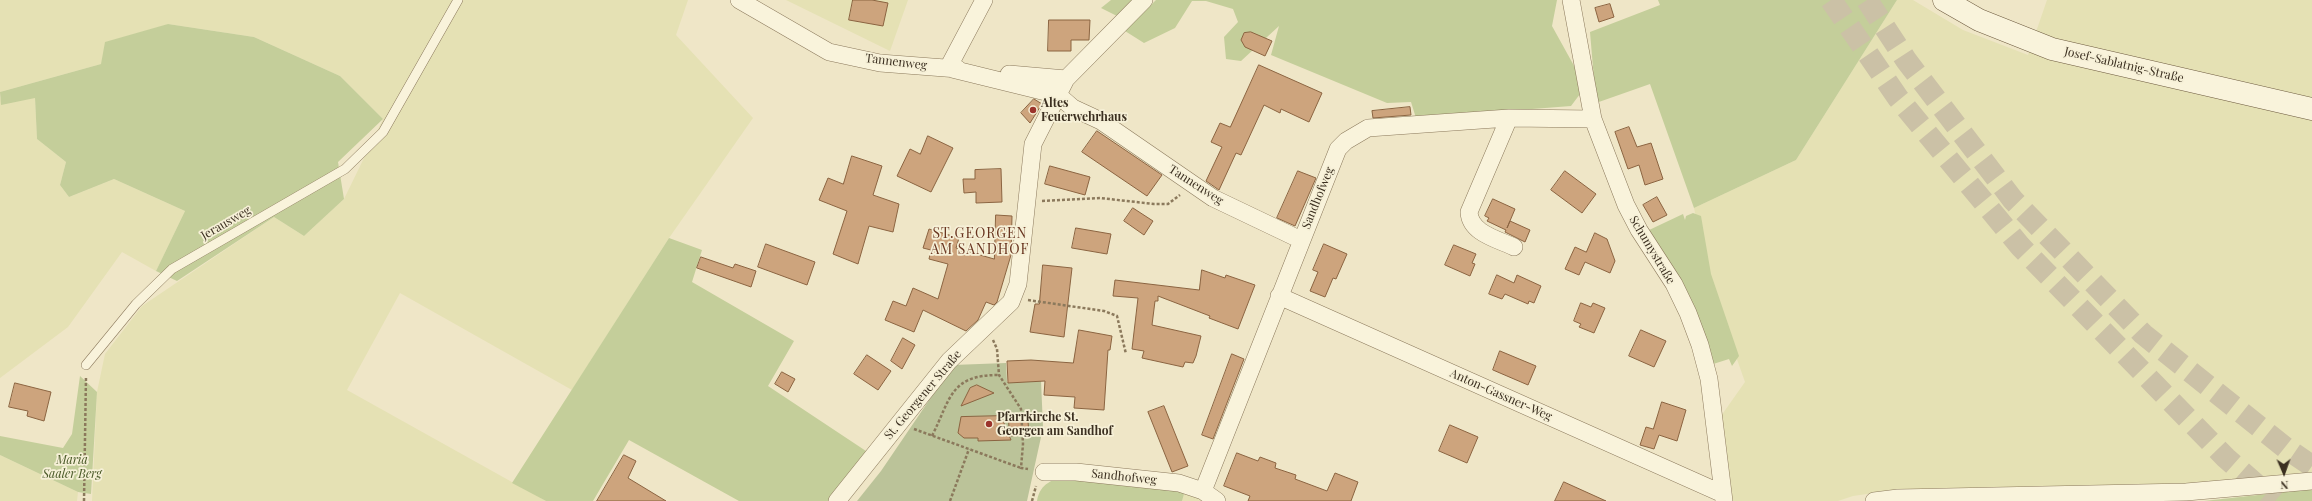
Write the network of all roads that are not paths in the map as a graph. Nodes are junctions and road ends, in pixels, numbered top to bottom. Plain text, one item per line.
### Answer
1 (458, 0) edge
2 (739, 0) edge
3 (984, 0) edge
4 (1144, 0) edge
5 (1571, 0) edge
6 (1944, 0) edge
7 (948, 68) junction
8 (1066, 79) junction
9 (1058, 95) junction
10 (2312, 108) edge
11 (1509, 118) junction
12 (1593, 119) junction
13 (1301, 240) junction
14 (1514, 247) dead end
15 (1279, 296) junction
16 (86, 365) road end
17 (1044, 472) road end
18 (2312, 481) edge
19 (1210, 496) edge
20 (1723, 498) edge
21 (837, 501) edge
22 (1874, 501) edge

1 - 16 lane, Jerausweg
2 - 7 street, Tannenweg
3 - 7 street
4 - 8 street, St. Georgener Straße
5 - 12 street, Schumystraße
6 - 10 main road, Josef-Sablatnig-Straße
7 - 8 street, Tannenweg
7 - 9 street
8 - 9 street, St. Georgener Straße
9 - 13 street, Tannenweg
9 - 21 street, St. Georgener Straße
11 - 12 street, Sandhofweg
11 - 13 street, Sandhofweg
11 - 14 street
12 - 20 street, Schumystraße
13 - 15 street, Sandhofweg
15 - 19 street, Sandhofweg
15 - 20 street, Anton-Gassner-Weg
17 - 19 street, Sandhofweg
18 - 22 street

